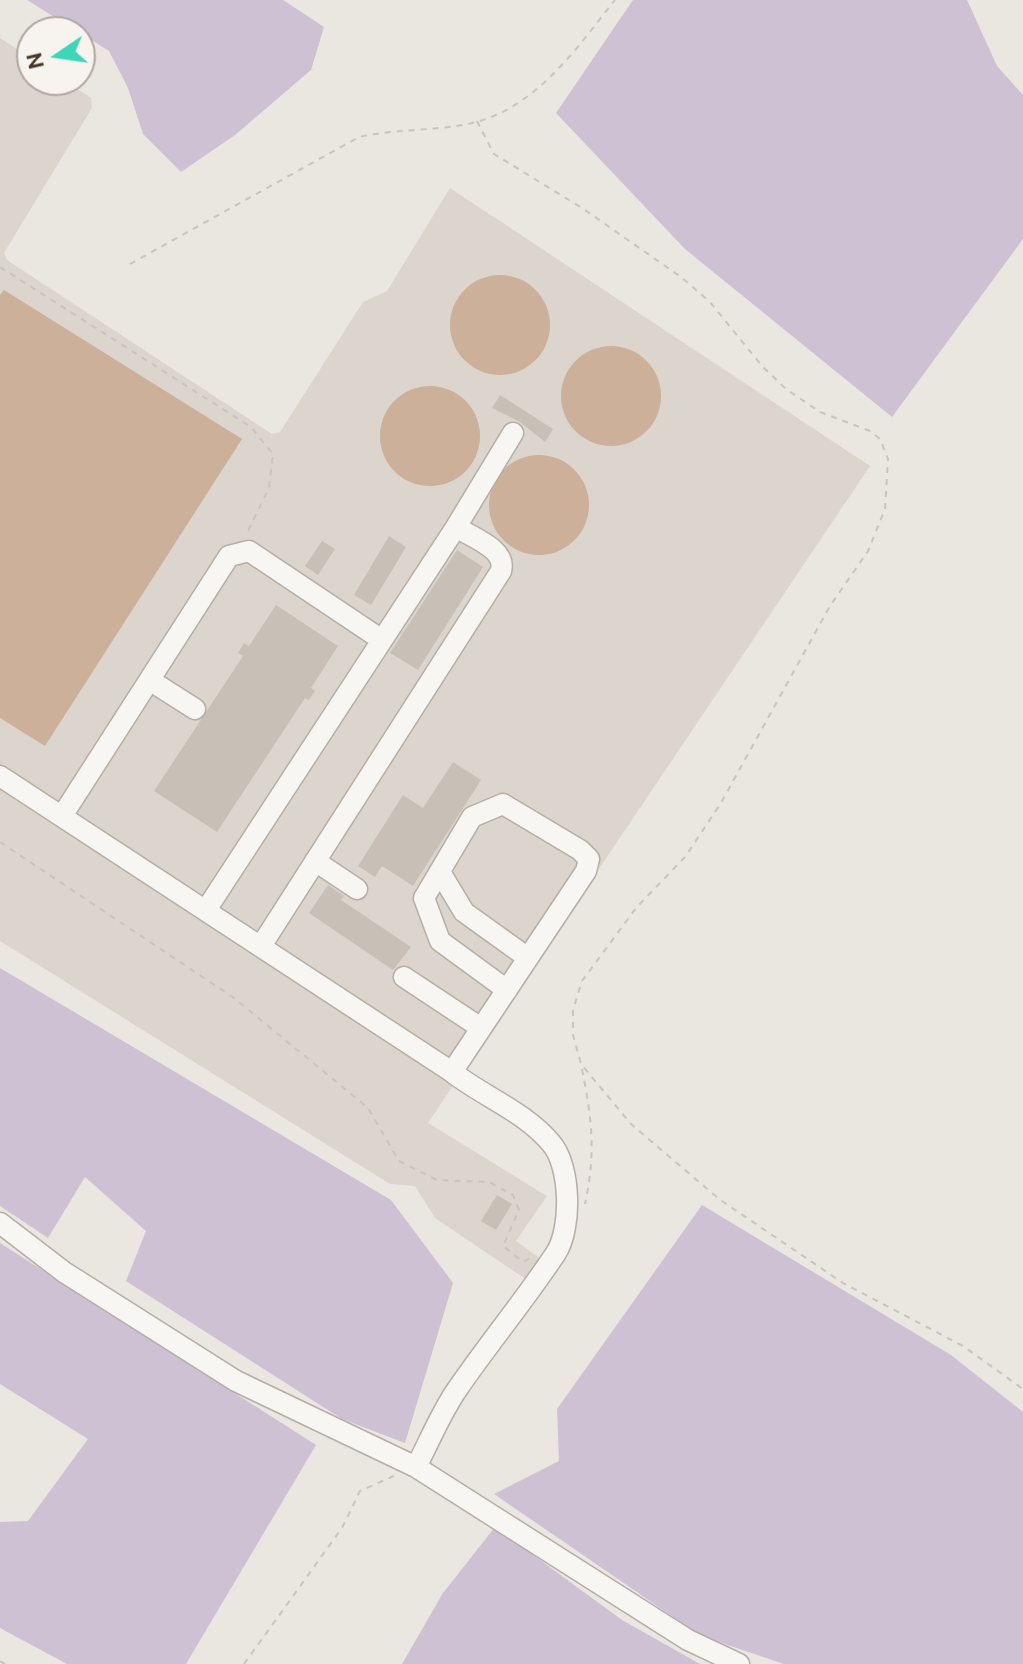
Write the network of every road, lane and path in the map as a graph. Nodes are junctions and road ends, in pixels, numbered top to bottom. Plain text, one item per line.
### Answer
1 (615, 0) edge
2 (477, 121) junction
3 (130, 264) dead end
4 (0, 267) edge
5 (513, 433) dead end
6 (456, 527) junction
7 (237, 552) junction
8 (382, 640) junction
9 (151, 681) junction
10 (195, 709) dead end
11 (0, 776) edge
12 (62, 816) junction
13 (0, 842) edge
14 (315, 861) junction
15 (440, 872) junction
16 (357, 889) dead end
17 (206, 910) junction
18 (261, 946) junction
19 (528, 958) junction
20 (404, 977) dead end
21 (507, 990) junction
22 (481, 1028) junction
23 (581, 1064) junction
24 (452, 1072) junction
25 (583, 1212) dead end
26 (0, 1223) edge
27 (557, 1252) junction
28 (1023, 1389) edge
29 (416, 1467) junction
30 (0, 1661) edge
31 (5, 1664) edge
32 (244, 1664) edge
33 (739, 1664) edge

1 - 2 path
2 - 3 path
2 - 23 path
4 - 7 path
5 - 6 street
6 - 8 street
6 - 14 street
7 - 8 street
7 - 9 street
8 - 17 street
9 - 10 street
9 - 12 street
11 - 12 street
12 - 17 street
13 - 27 path
14 - 16 street
14 - 18 street
15 - 19 street
15 - 19 street
15 - 21 street
17 - 18 street
18 - 24 street
19 - 21 street
20 - 22 street
21 - 22 street
22 - 24 street
23 - 25 path
23 - 28 path
24 - 27 street
26 - 29 street
27 - 29 street
29 - 32 path
29 - 33 street
30 - 31 path

